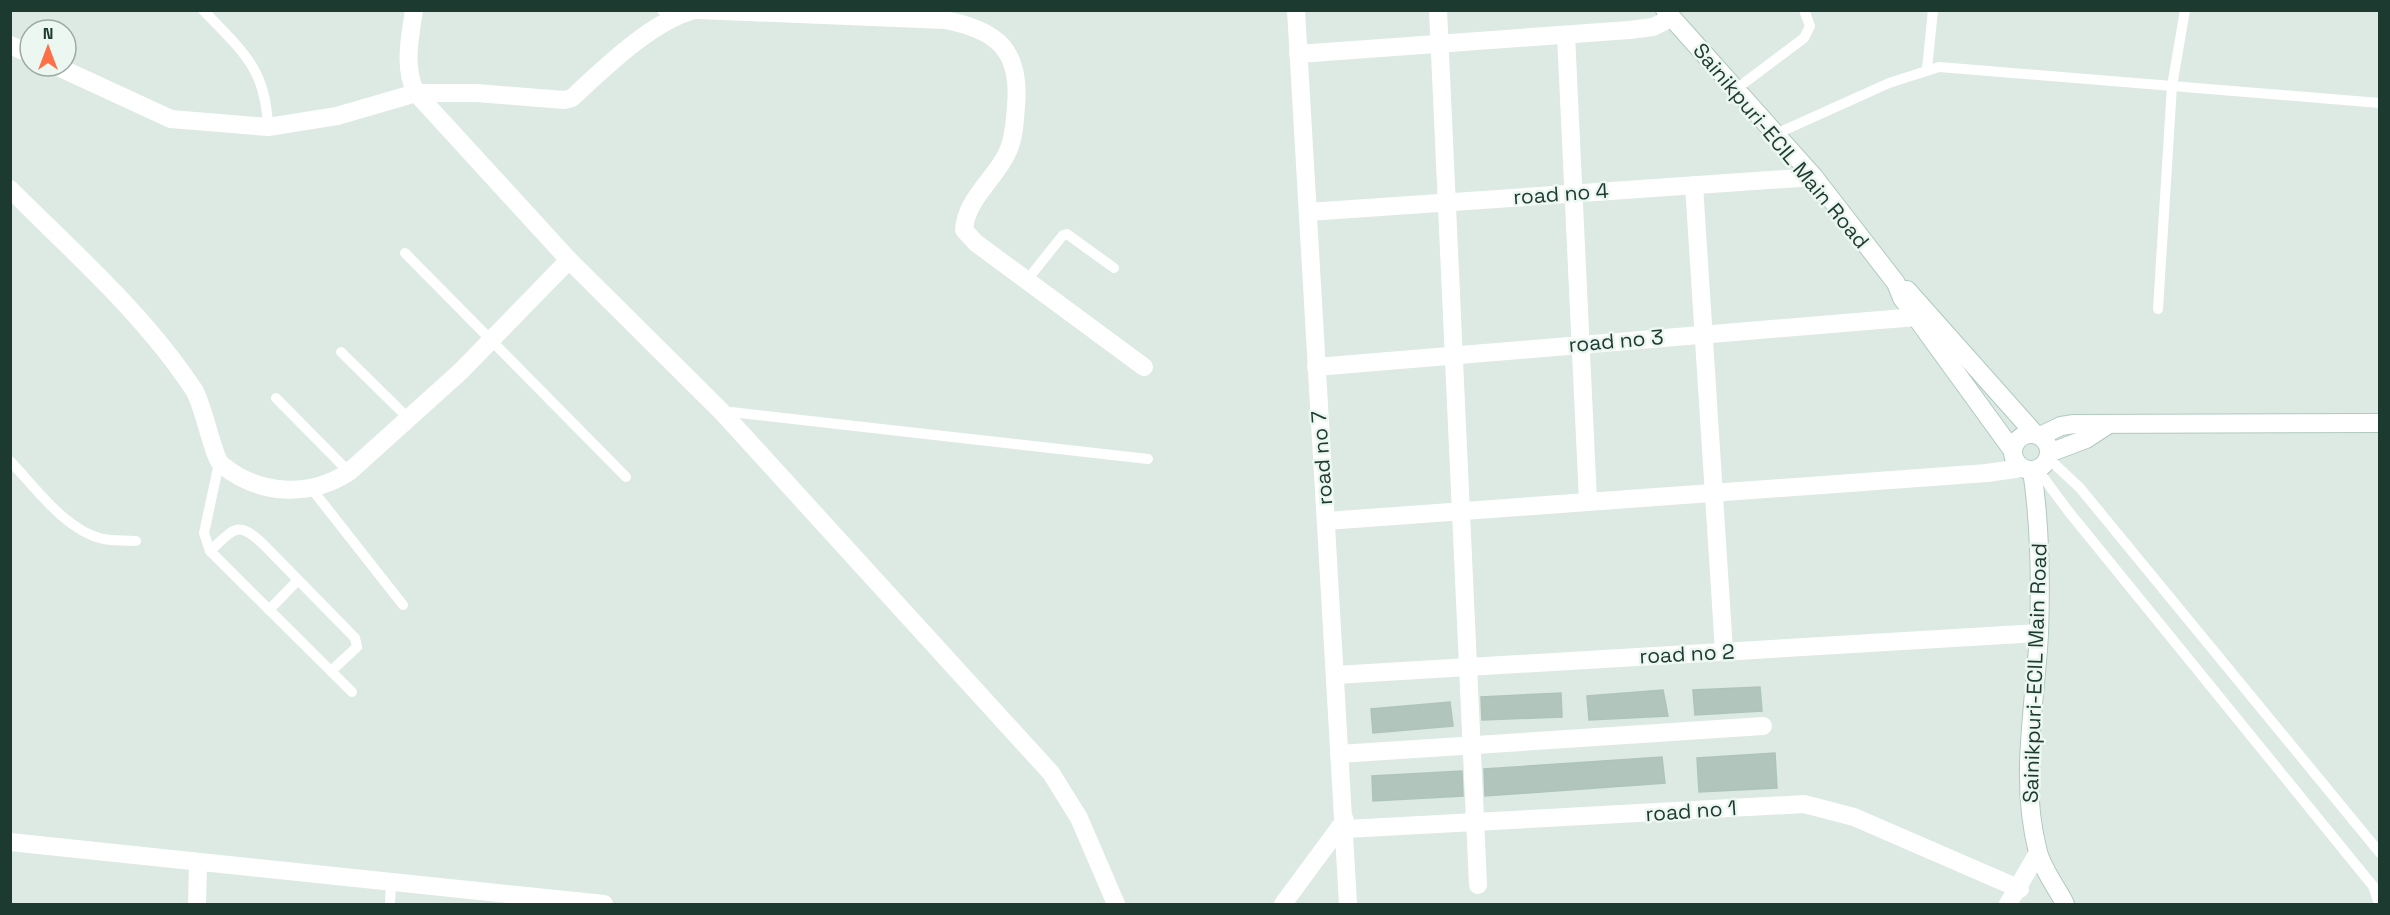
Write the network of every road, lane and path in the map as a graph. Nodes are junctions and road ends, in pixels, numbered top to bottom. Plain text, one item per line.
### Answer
1 (414, 10) edge
2 (662, 10) edge
3 (1296, 10) edge
4 (1438, 10) edge
5 (1804, 10) edge
6 (1933, 10) edge
7 (2185, 10) edge
8 (205, 11) edge
9 (693, 11) edge
10 (796, 12) edge
11 (1668, 14) edge
12 (1566, 35) junction
13 (1440, 43) junction
14 (1298, 54) junction
15 (1927, 69) junction
16 (78, 76) edge
17 (2172, 86) junction
18 (1736, 89) junction
19 (416, 93) junction
20 (2379, 103) edge
21 (268, 127) junction
22 (1776, 134) junction
23 (1814, 177) junction
24 (1694, 185) junction
25 (10, 189) edge
26 (1574, 193) junction
27 (1447, 201) junction
28 (1308, 212) junction
29 (405, 254) dead end
30 (569, 260) junction
31 (1114, 268) dead end
32 (1027, 280) junction
33 (1896, 283) junction
34 (2158, 309) dead end
35 (1916, 317) junction
36 (1704, 334) junction
37 (491, 338) junction
38 (1582, 344) junction
39 (341, 352) dead end
40 (1454, 355) junction
41 (1144, 367) dead end
42 (1316, 367) junction
43 (276, 398) dead end
44 (721, 411) junction
45 (410, 420) junction
46 (2111, 423) junction
47 (2379, 423) edge
48 (2037, 435) junction
49 (2013, 451) junction
50 (1148, 459) dead end
51 (10, 461) edge
52 (219, 463) junction
53 (2038, 464) junction
54 (349, 472) junction
55 (626, 477) dead end
56 (310, 488) junction
57 (1714, 492) junction
58 (1588, 501) junction
59 (1461, 510) junction
60 (1326, 521) junction
61 (136, 541) dead end
62 (210, 551) junction
63 (298, 580) junction
64 (403, 605) dead end
65 (269, 610) junction
66 (2039, 633) junction
67 (1724, 651) junction
68 (1468, 666) junction
69 (331, 671) junction
70 (1335, 675) junction
71 (352, 692) dead end
72 (1763, 726) dead end
73 (1473, 746) junction
74 (1340, 754) junction
75 (1475, 822) junction
76 (1345, 824) junction
77 (10, 842) edge
78 (2379, 853) edge
79 (2038, 854) junction
80 (198, 864) junction
81 (391, 883) junction
82 (1478, 885) dead end
83 (2020, 889) junction
84 (198, 904) edge
85 (390, 904) edge
86 (604, 904) edge
87 (1116, 904) edge
88 (1282, 904) edge
89 (1348, 904) edge
90 (2008, 904) edge
91 (2065, 904) edge
92 (2379, 904) edge

1 - 19 street
2 - 9 lane
3 - 14 street, road no 7
4 - 13 street
5 - 18 lane
6 - 15 lane
7 - 17 lane
8 - 21 lane
9 - 10 street
9 - 19 street
10 - 32 street
11 - 12 street
11 - 18 street, Sainikpuri-ECIL Main Road
12 - 13 street
12 - 26 street
13 - 14 street
13 - 27 street
14 - 28 street, road no 7
15 - 17 lane
15 - 22 lane
16 - 21 street
17 - 20 lane
17 - 34 lane
18 - 22 street, Sainikpuri-ECIL Main Road
19 - 21 street
19 - 30 street
22 - 23 street, Sainikpuri-ECIL Main Road
23 - 24 street, road no 4
23 - 33 street, Sainikpuri-ECIL Main Road
24 - 26 street, road no 4
24 - 36 street
25 - 52 street
26 - 27 street, road no 4
26 - 38 street
27 - 28 street, road no 4
27 - 40 street
28 - 42 street, road no 7
29 - 37 lane
30 - 37 street
30 - 44 street
31 - 32 lane
32 - 41 street
33 - 35 street, Sainikpuri-ECIL Main Road
33 - 48 street, Sainikpuri-ECIL Main Road
35 - 36 street, road no 3
35 - 49 street, Sainikpuri-ECIL Main Road
36 - 38 street, road no 3
36 - 57 street
37 - 45 street
37 - 55 lane
38 - 40 street, road no 3
38 - 58 street
39 - 45 lane
40 - 42 street, road no 3
40 - 59 street
42 - 60 street, road no 7
43 - 54 lane
44 - 50 lane
44 - 87 street
45 - 54 street
46 - 47 street
46 - 48 street
46 - 53 street
48 - 49 street
48 - 53 street
49 - 53 street
51 - 61 lane
52 - 56 street
52 - 62 lane
53 - 57 street
53 - 66 street, Sainikpuri-ECIL Main Road
53 - 78 lane
53 - 92 lane
54 - 56 street
56 - 64 lane
57 - 58 street
57 - 67 street
58 - 59 street
59 - 60 street
59 - 68 street
60 - 70 street, road no 7
62 - 63 lane
62 - 65 lane
63 - 65 lane
63 - 69 lane
65 - 69 lane
66 - 67 street, road no 2
66 - 79 street, Sainikpuri-ECIL Main Road
67 - 68 street, road no 2
68 - 70 street, road no 2
68 - 73 street
69 - 71 lane
70 - 74 street, road no 7
72 - 73 street
73 - 74 street
73 - 75 street
74 - 76 street, road no 7
75 - 76 street, road no 1
75 - 82 street
75 - 83 street, road no 1
76 - 88 street
76 - 89 street, road no 7
77 - 80 street
79 - 83 street
79 - 91 street, Sainikpuri-ECIL Main Road
80 - 81 street
80 - 84 street
81 - 85 lane
81 - 86 street
83 - 90 street

